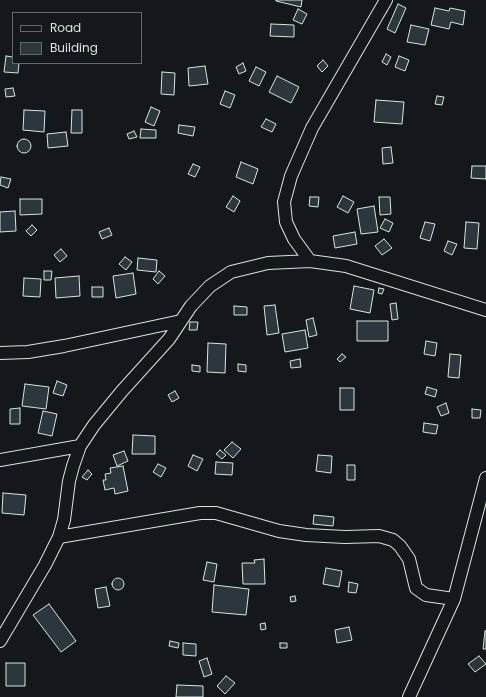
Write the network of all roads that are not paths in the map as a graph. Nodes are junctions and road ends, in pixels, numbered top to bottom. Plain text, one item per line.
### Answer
1 (386, 0) edge
2 (310, 261) junction
3 (486, 310) edge
4 (181, 321) junction
5 (0, 353) edge
6 (80, 446) junction
7 (0, 460) edge
8 (486, 478) edge
9 (58, 537) junction
10 (454, 599) junction
11 (0, 641) edge
12 (409, 697) edge

1 - 2 street
2 - 3 street
2 - 4 street
4 - 5 street
4 - 6 street
6 - 7 street
6 - 9 street
8 - 10 street
9 - 10 street
9 - 11 street
10 - 12 street

